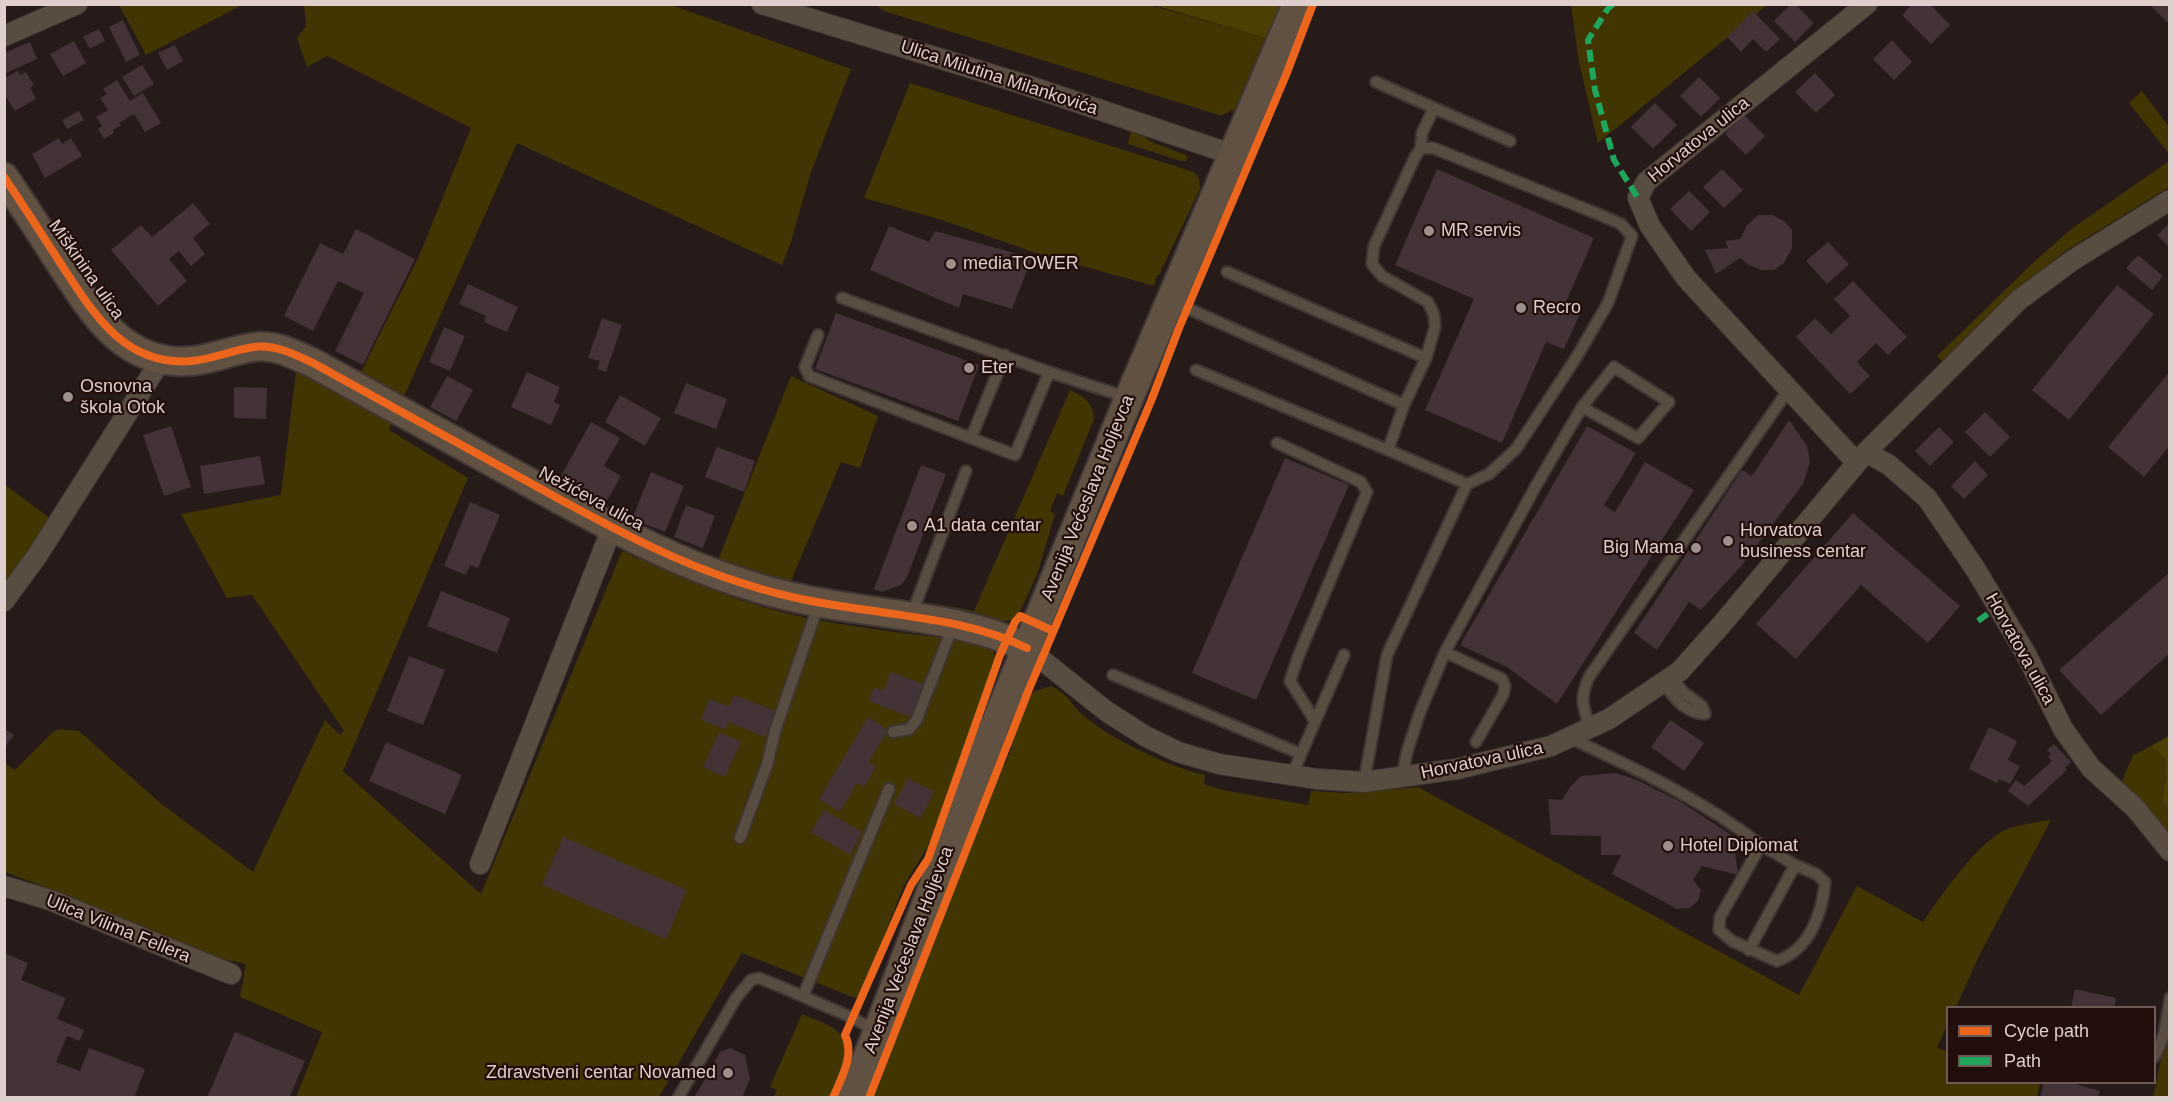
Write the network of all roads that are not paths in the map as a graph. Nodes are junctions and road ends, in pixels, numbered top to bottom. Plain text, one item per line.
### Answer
1 (762, 4) edge
2 (1297, 4) edge
3 (1866, 4) edge
4 (71, 6) edge
5 (4, 36) edge
6 (1376, 82) dead end
7 (1434, 108) junction
8 (1510, 141) dead end
9 (1421, 148) junction
10 (1234, 155) junction
11 (4, 177) edge
12 (2169, 200) edge
13 (1227, 272) dead end
14 (842, 298) dead end
15 (1171, 301) junction
16 (818, 335) dead end
17 (1005, 355) junction
18 (1426, 358) junction
19 (161, 360) junction
20 (1196, 370) dead end
21 (1049, 372) junction
22 (1789, 389) junction
23 (1129, 398) junction
24 (1404, 405) junction
25 (1582, 407) junction
26 (971, 438) junction
27 (1277, 443) dead end
28 (1388, 450) junction
29 (1862, 458) junction
30 (966, 471) dead end
31 (1467, 484) junction
32 (612, 528) junction
33 (4, 602) edge
34 (819, 603) junction
35 (911, 616) junction
36 (954, 623) junction
37 (1027, 648) junction
38 (1445, 652) junction
39 (1344, 655) dead end
40 (1113, 675) dead end
41 (1316, 721) junction
42 (1590, 729) junction
43 (893, 732) dead end
44 (1570, 738) junction
45 (1476, 742) dead end
46 (1301, 754) junction
47 (1292, 775) junction
48 (1402, 777) junction
49 (1364, 782) junction
50 (889, 789) dead end
51 (740, 838) dead end
52 (1761, 845) junction
53 (2169, 850) edge
54 (480, 864) dead end
55 (1795, 865) junction
56 (4, 886) edge
57 (1749, 950) junction
58 (231, 974) dead end
59 (803, 996) junction
60 (2169, 998) edge
61 (877, 1032) junction
62 (2156, 1054) edge
63 (678, 1098) edge
64 (852, 1098) edge

1 - 10 street, Ulica Milutina Milankovića
2 - 10 street, Avenija Većeslava Holjevca
3 - 22 street, Horvatova ulica
4 - 5 street
6 - 7 lane
7 - 8 lane
7 - 9 lane
9 - 18 lane
9 - 31 lane
10 - 15 street, Avenija Većeslava Holjevca
11 - 19 street, Miškinina ulica
12 - 29 street, Horvatova ulica
13 - 18 lane
14 - 17 lane
15 - 23 street, Avenija Većeslava Holjevca
15 - 24 lane
16 - 26 lane
17 - 21 lane
17 - 26 lane
18 - 24 lane
19 - 32 street, Nežićeva ulica
19 - 33 street
20 - 28 lane
21 - 23 lane
21 - 26 lane
22 - 29 street, Horvatova ulica
22 - 42 lane
23 - 37 street, Avenija Većeslava Holjevca
24 - 28 lane
25 - 25 lane
25 - 38 lane
27 - 41 lane
28 - 31 lane
29 - 42 street, Horvatova ulica
29 - 53 street, Horvatova ulica
30 - 35 lane
31 - 49 lane
32 - 34 street, Nežićeva ulica
32 - 54 street, Nežićeva ulica
34 - 35 street, Nežićeva ulica
34 - 51 lane
35 - 36 street, Nežićeva ulica
36 - 37 street, Nežićeva ulica
36 - 43 lane
37 - 47 street, Horvatova ulica
37 - 61 street, Avenija Većeslava Holjevca
38 - 45 lane
38 - 48 lane
39 - 41 lane
40 - 46 lane
41 - 46 lane
42 - 44 street, Horvatova ulica
44 - 48 street, Horvatova ulica
44 - 52 lane
46 - 47 lane
47 - 49 street, Horvatova ulica
48 - 49 street, Horvatova ulica
50 - 59 lane
52 - 55 lane
52 - 57 lane
55 - 57 lane
55 - 57 lane
56 - 58 street, Ulica Vilima Fellera
59 - 61 lane
59 - 63 lane
60 - 62 lane
61 - 64 street, Avenija Većeslava Holjevca

